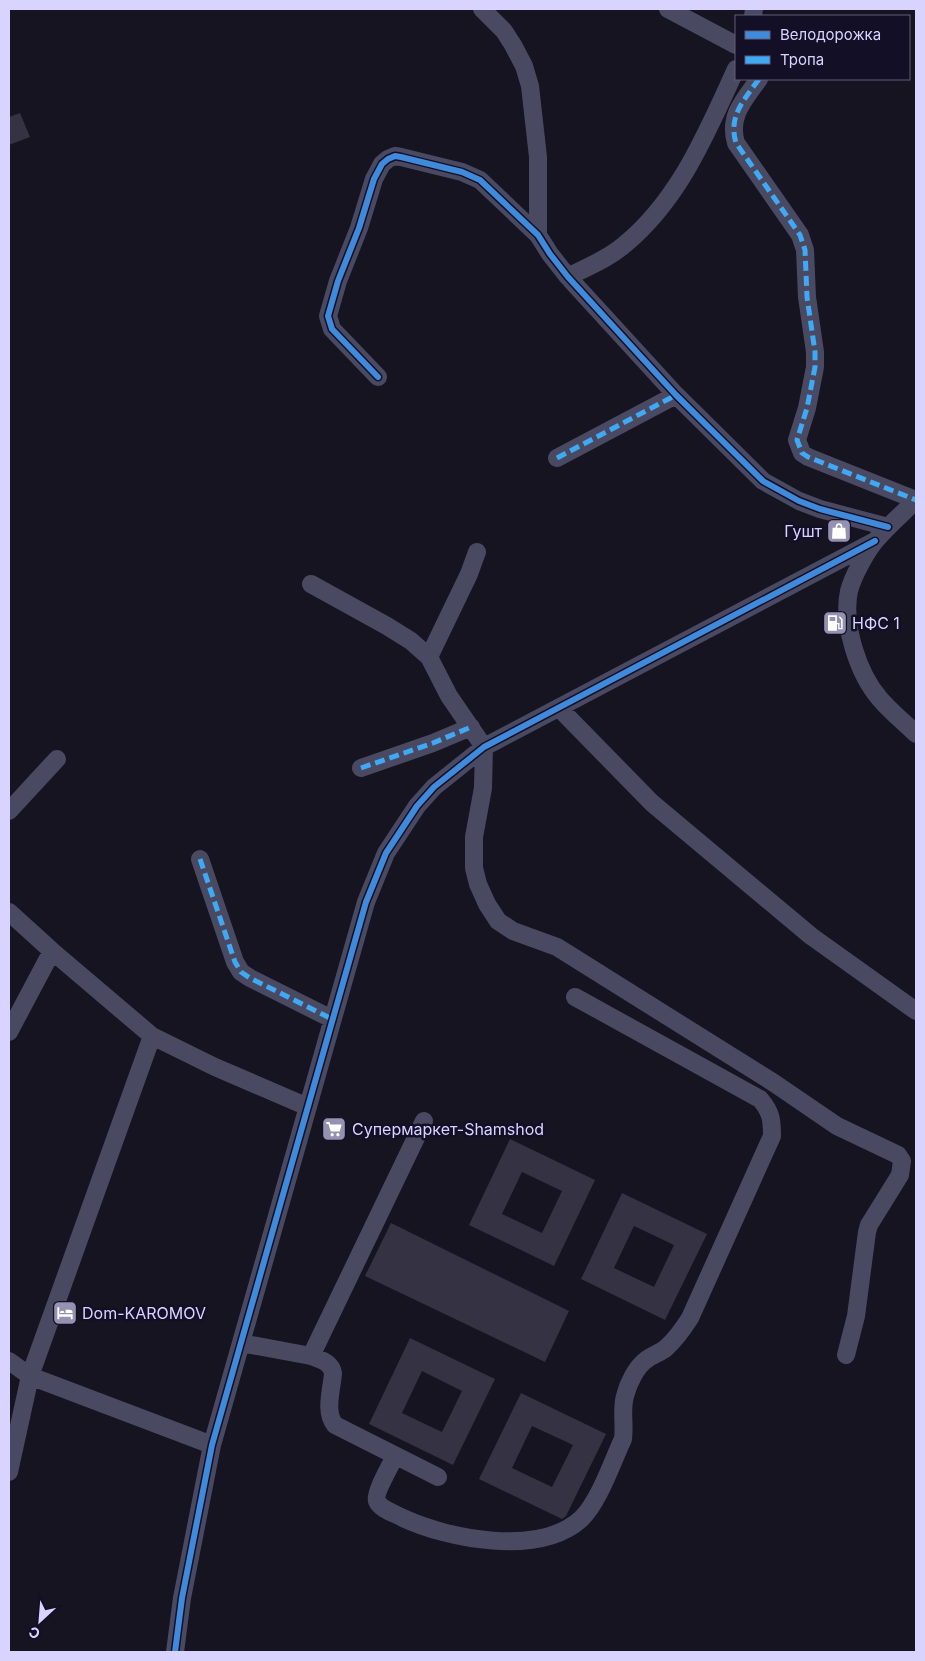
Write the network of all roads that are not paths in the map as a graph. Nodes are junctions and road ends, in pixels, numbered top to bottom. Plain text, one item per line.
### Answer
1 (482, 9) edge
2 (668, 9) edge
3 (735, 44) edge
4 (735, 70) edge
5 (757, 80) edge
6 (538, 235) junction
7 (568, 277) junction
8 (378, 377) dead end
9 (676, 395) junction
10 (557, 458) dead end
11 (916, 500) edge
12 (888, 527) junction
13 (875, 541) junction
14 (477, 552) dead end
15 (310, 584) dead end
16 (429, 657) junction
17 (559, 708) junction
18 (471, 727) junction
19 (916, 734) edge
20 (484, 746) junction
21 (57, 759) dead end
22 (361, 768) dead end
23 (9, 811) edge
24 (200, 859) dead end
25 (9, 912) edge
26 (52, 951) junction
27 (575, 997) dead end
28 (916, 1011) edge
29 (332, 1019) junction
30 (9, 1032) edge
31 (152, 1036) junction
32 (308, 1107) junction
33 (424, 1120) dead end
34 (241, 1344) junction
35 (846, 1355) dead end
36 (310, 1356) junction
37 (9, 1361) edge
38 (30, 1376) junction
39 (212, 1445) junction
40 (396, 1456) junction
41 (9, 1472) edge
42 (438, 1477) dead end
43 (175, 1652) edge

1 - 6 street
2 - 3 street
4 - 7 street
5 - 11 street
6 - 7 street
6 - 8 street
7 - 9 street
9 - 10 street
9 - 12 street
11 - 12 street
12 - 13 street
13 - 17 street
13 - 19 street
14 - 16 street
15 - 16 street
16 - 18 street
17 - 20 street
17 - 28 street
18 - 20 street
18 - 22 street
20 - 29 street
20 - 35 street
21 - 23 street
24 - 29 street
25 - 26 street
26 - 30 street
26 - 31 street
27 - 40 street
29 - 32 street
31 - 32 street
31 - 38 street
32 - 34 street
33 - 36 street
34 - 36 street
34 - 39 street
36 - 40 street
37 - 38 street
38 - 39 street
38 - 41 street
39 - 43 street
40 - 42 street

